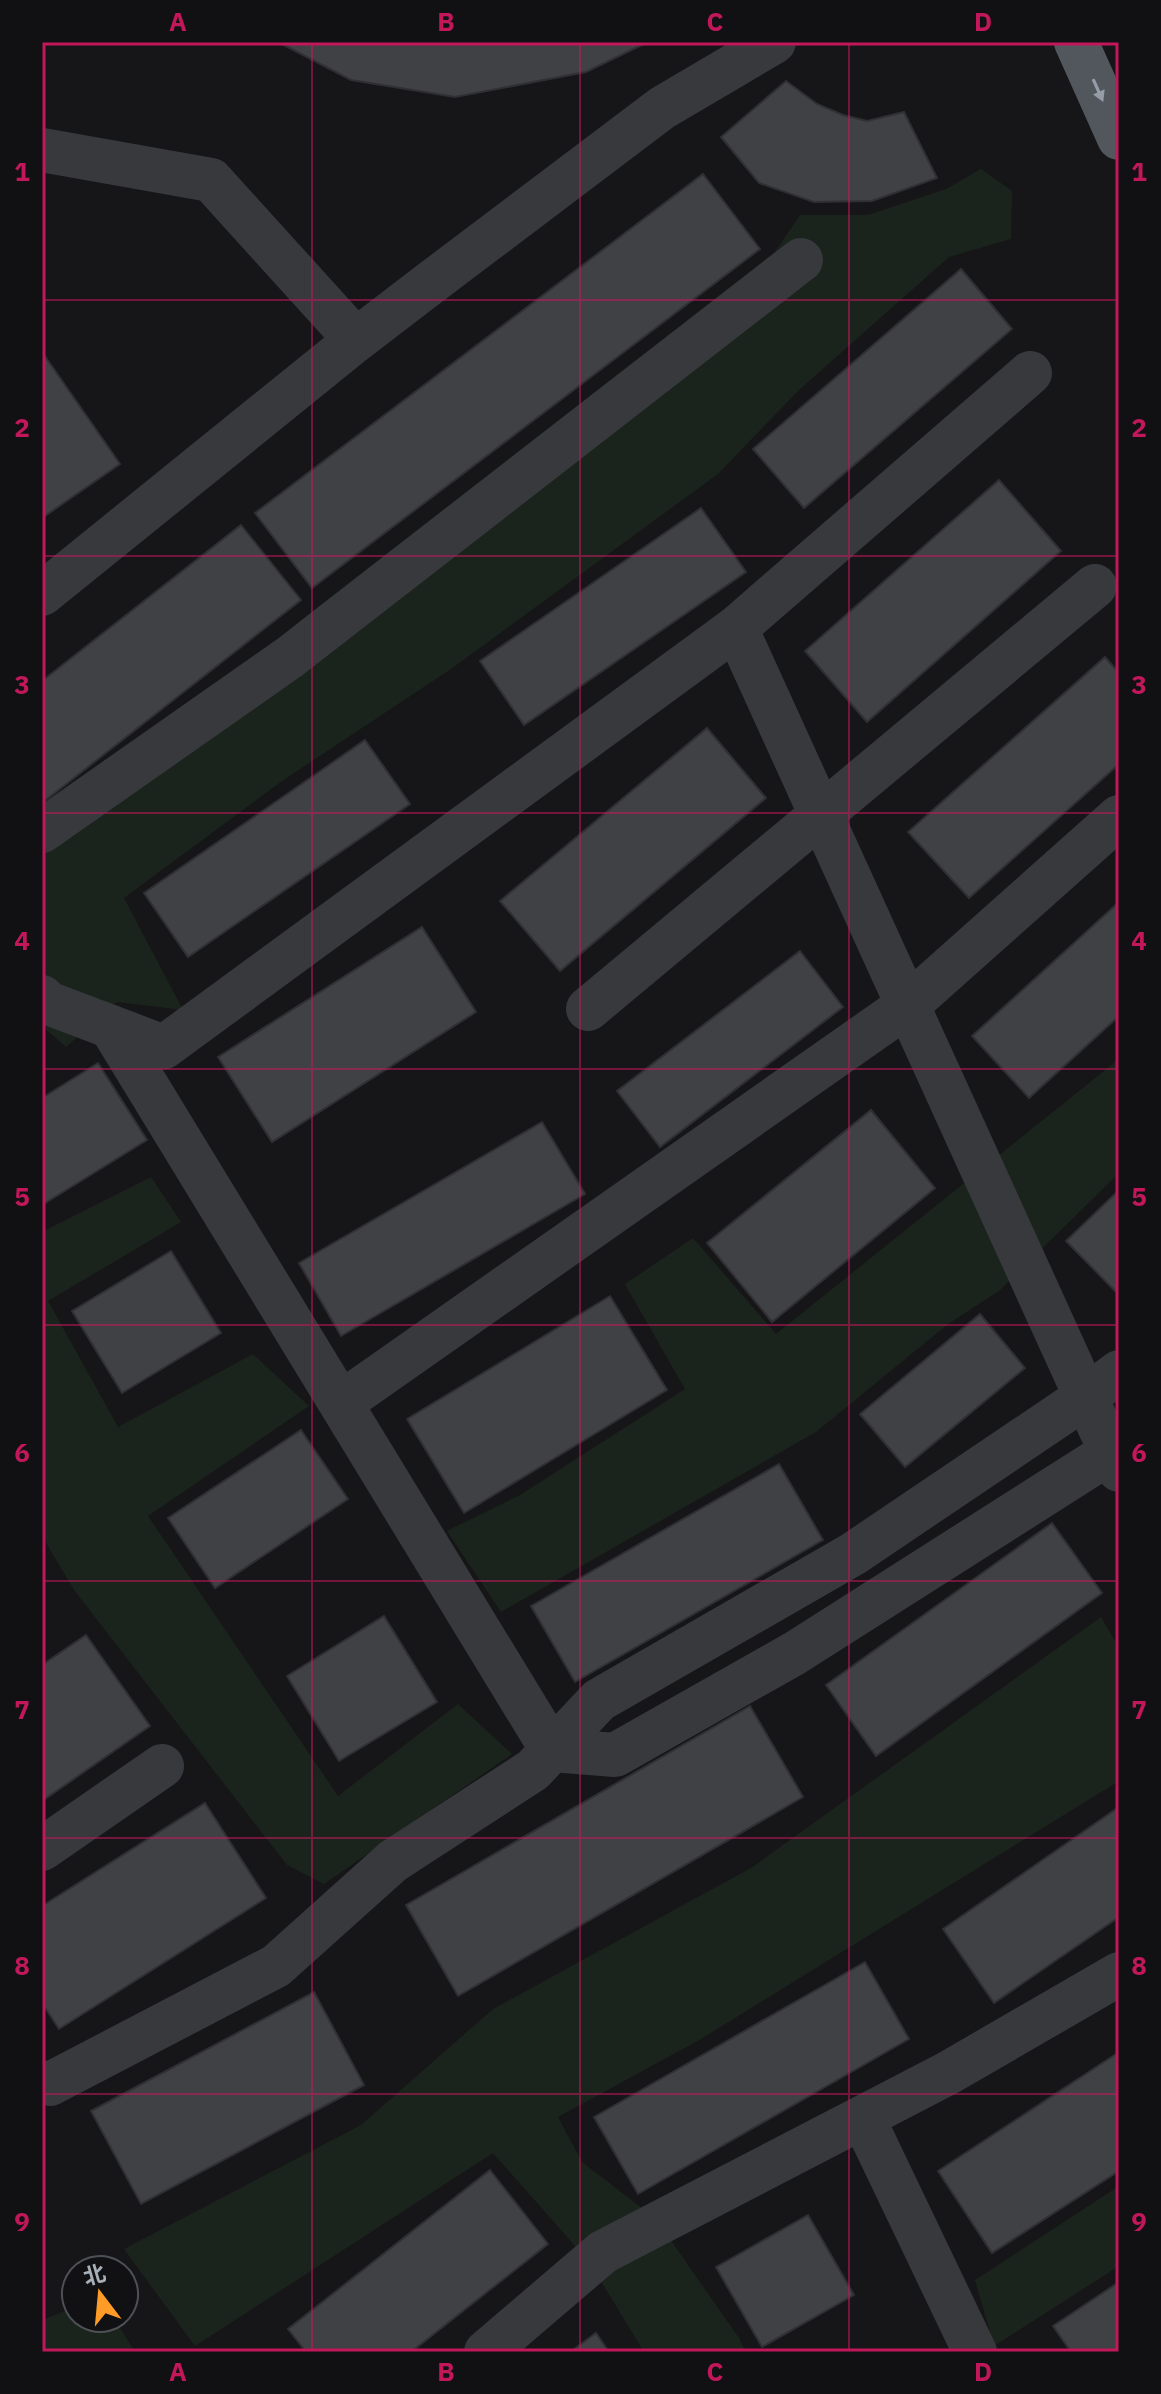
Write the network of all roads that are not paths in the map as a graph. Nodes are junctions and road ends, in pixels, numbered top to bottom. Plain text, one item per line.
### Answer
1 (774, 42) edge
2 (1076, 42) edge
3 (1119, 138) edge
4 (42, 150) edge
5 (801, 260) dead end
6 (356, 340) junction
7 (1030, 373) dead end
8 (1095, 586) dead end
9 (42, 594) edge
10 (736, 628) junction
11 (821, 815) junction
12 (1119, 817) edge
13 (42, 831) edge
14 (42, 997) edge
15 (908, 1005) junction
16 (588, 1009) dead end
17 (111, 1027) junction
18 (1103, 1384) edge
19 (341, 1403) junction
20 (1115, 1461) edge
21 (552, 1750) junction
22 (162, 1766) dead end
23 (42, 1849) edge
24 (1119, 1974) edge
25 (42, 2082) edge
26 (863, 2118) junction
27 (486, 2352) edge
28 (975, 2352) edge

1 - 6 street
2 -> 3 main road
4 - 6 street
5 - 13 street
6 - 9 street
7 - 10 street
8 - 11 street
10 - 11 street
10 - 17 street
11 - 15 street
11 - 16 street
12 - 15 street
14 - 17 street
15 - 18 street
15 - 19 street
17 - 19 street
18 - 20 street
18 - 21 street
19 - 21 street
20 - 21 street
21 - 25 street
22 - 23 street
24 - 26 street
26 - 27 street
26 - 28 street

